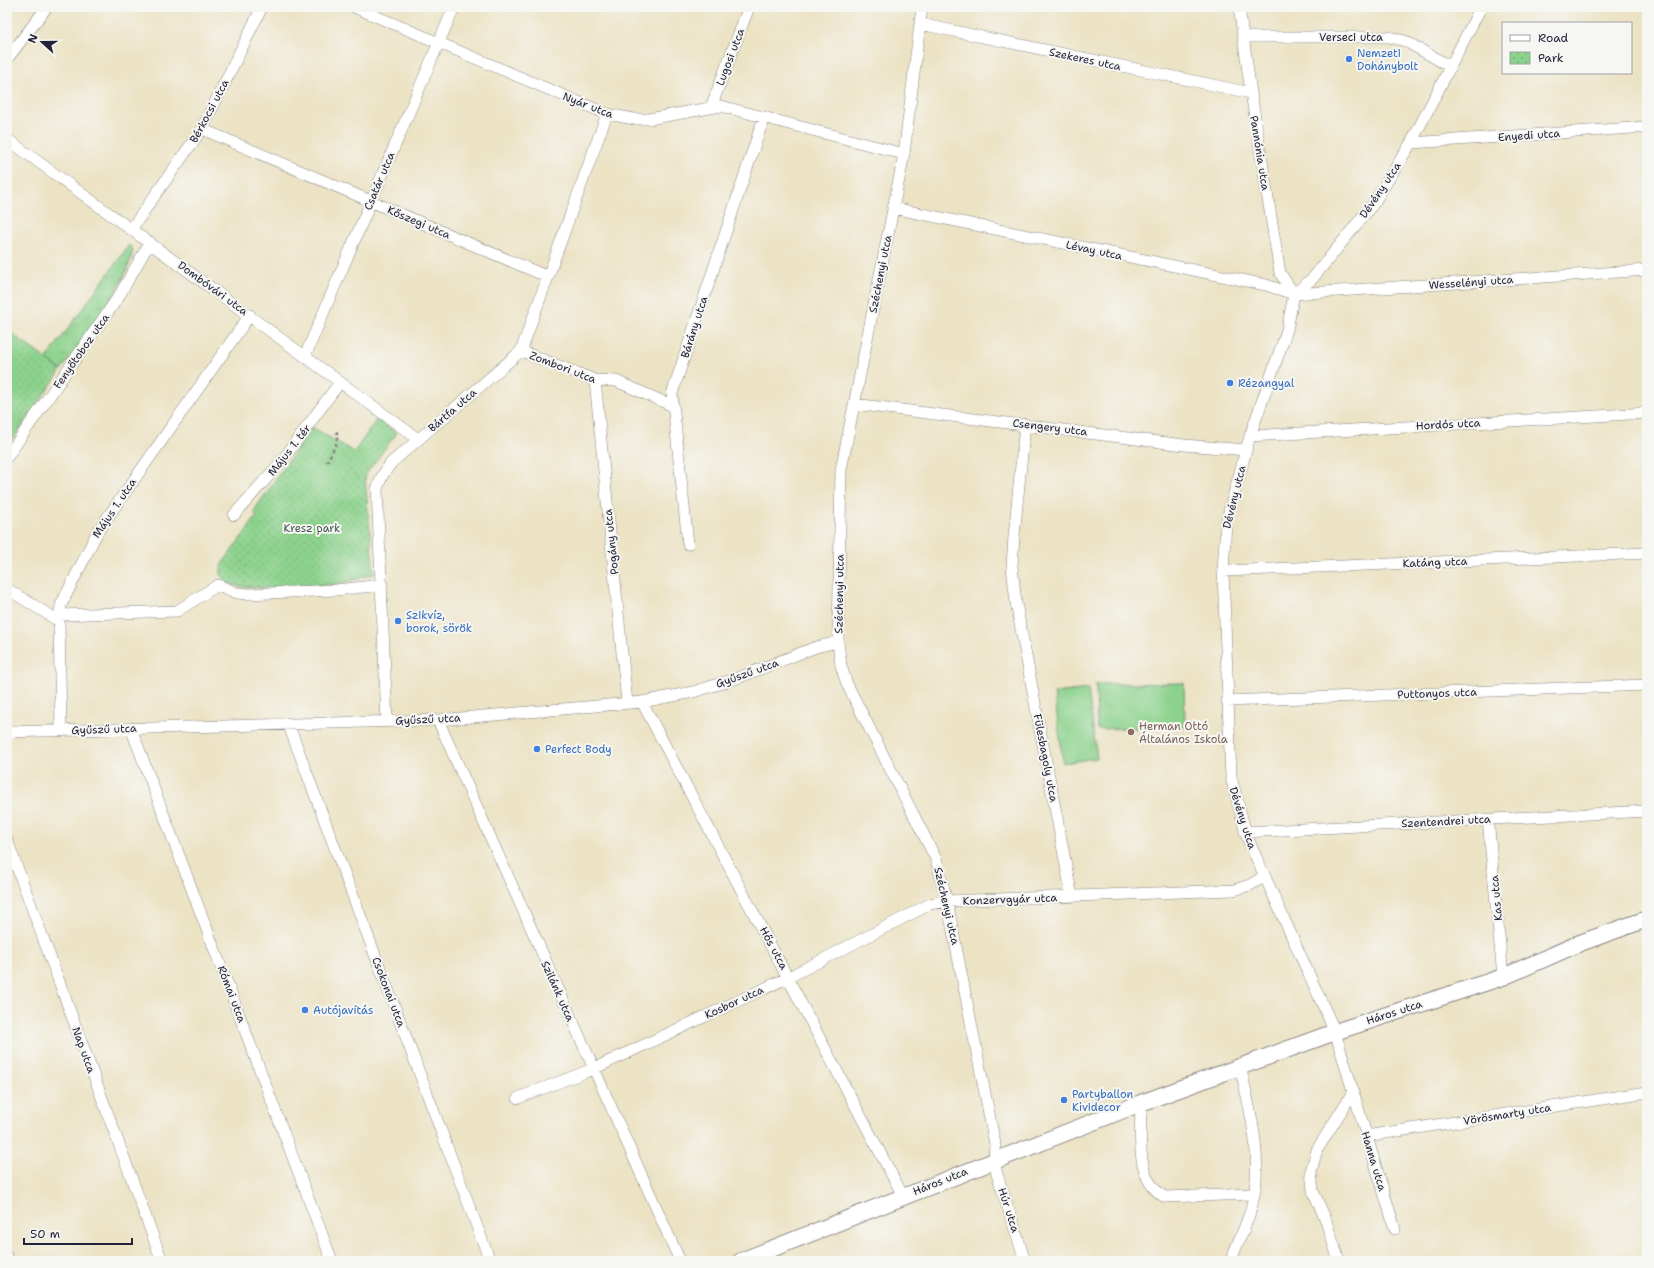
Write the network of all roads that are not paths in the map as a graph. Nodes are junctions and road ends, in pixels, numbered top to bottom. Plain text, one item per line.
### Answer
1 (47, 7) edge
2 (262, 7) edge
3 (354, 7) edge
4 (454, 7) edge
5 (749, 7) edge
6 (922, 7) edge
7 (1239, 7) edge
8 (1481, 7) edge
9 (920, 24) junction
10 (1243, 37) junction
11 (438, 43) junction
12 (7, 59) edge
13 (1451, 68) junction
14 (1251, 93) junction
15 (711, 107) junction
16 (607, 114) junction
17 (764, 117) junction
18 (1647, 127) edge
19 (202, 129) junction
20 (7, 139) edge
21 (1411, 143) junction
22 (904, 154) junction
23 (371, 201) junction
24 (893, 208) junction
25 (132, 228) junction
26 (150, 242) junction
27 (1647, 270) edge
28 (548, 277) junction
29 (1294, 294) junction
30 (250, 315) junction
31 (521, 351) junction
32 (305, 356) junction
33 (595, 380) junction
34 (340, 382) junction
35 (854, 404) junction
36 (673, 406) junction
37 (1647, 413) edge
38 (1025, 424) junction
39 (1250, 436) junction
40 (418, 439) junction
41 (1246, 450) junction
42 (7, 457) edge
43 (234, 515) dead end
44 (688, 544) dead end
45 (1647, 553) edge
46 (1223, 571) junction
47 (382, 586) junction
48 (7, 589) edge
49 (59, 618) junction
50 (838, 642) junction
51 (1647, 685) edge
52 (1227, 701) junction
53 (642, 702) junction
54 (626, 703) junction
55 (438, 720) junction
56 (387, 721) junction
57 (288, 723) junction
58 (131, 728) junction
59 (61, 730) junction
60 (7, 732) edge
61 (1647, 811) edge
62 (1488, 819) junction
63 (1245, 832) junction
64 (7, 840) edge
65 (1265, 876) junction
66 (1072, 897) junction
67 (947, 901) junction
68 (1647, 920) edge
69 (789, 977) junction
70 (1503, 977) junction
71 (1335, 1032) junction
72 (1240, 1066) junction
73 (593, 1069) junction
74 (1353, 1092) junction
75 (1647, 1092) edge
76 (518, 1098) dead end
77 (1141, 1103) junction
78 (1366, 1136) junction
79 (994, 1160) junction
80 (1254, 1194) junction
81 (903, 1196) junction
82 (1395, 1230) dead end
83 (7, 1257) edge
84 (8, 1261) edge
85 (162, 1261) edge
86 (332, 1261) edge
87 (490, 1261) edge
88 (680, 1261) edge
89 (741, 1261) edge
90 (1025, 1261) edge
91 (1231, 1261) edge
92 (1339, 1261) edge

1 - 12 street
2 - 19 street, Bérkocsi utca
3 - 11 street, Nyár utca
4 - 11 street, Csatár utca
5 - 15 street, Lugosi utca
6 - 9 street, Széchenyi utca
7 - 10 street, Pannónia utca
8 - 13 street, Dévény utca
9 - 14 street, Szekeres utca
9 - 22 street, Széchenyi utca
10 - 13 street, Verseci utca
10 - 14 street, Pannónia utca
11 - 16 street, Nyár utca
11 - 23 street, Csatár utca
13 - 21 street, Dévény utca
14 - 29 street, Pannónia utca
15 - 16 street, Nyár utca
15 - 17 street, Nyár utca
16 - 28 street, Bártfa utca
17 - 22 street, Nyár utca
17 - 36 street, Bárány utca
18 - 21 street, Enyedi utca
19 - 23 street, Kőszegi utca
19 - 25 street, Bérkocsi utca
20 - 25 street, Dombóvári utca
21 - 29 street, Dévény utca
22 - 24 street, Széchenyi utca
23 - 28 street, Kőszegi utca
23 - 32 street, Csatár utca
24 - 29 street, Lévay utca
24 - 35 street, Széchenyi utca
25 - 26 street, Dombóvári utca
26 - 30 street, Dombóvári utca
26 - 42 street, Fenyőtoboz utca
27 - 29 street, Wesselényi utca
28 - 31 street, Bártfa utca
29 - 39 street, Dévény utca
30 - 32 street, Dombóvári utca
30 - 49 street, Május 1. utca
31 - 33 street, Zombori utca
31 - 40 street, Bártfa utca
32 - 34 street, Dombóvári utca
33 - 36 street, Zombori utca
33 - 54 street, Pogány utca
34 - 40 street, Dombóvári utca
34 - 43 street, Május 1. tér
35 - 38 street, Csengery utca
35 - 50 street, Széchenyi utca
36 - 44 street, Bárány utca
37 - 39 street, Hordós utca
38 - 41 street, Csengery utca
38 - 66 street, Fülesbagoly utca
39 - 41 street, Dévény utca
40 - 47 street, Bártfa utca
41 - 46 street, Dévény utca
45 - 46 street, Katáng utca
46 - 52 street, Dévény utca
47 - 49 street
47 - 56 street, Bártfa utca
48 - 49 street
49 - 59 street, Május 1. utca
50 - 53 street, Gyűszű utca
50 - 67 street, Széchenyi utca
51 - 52 street, Puttonyos utca
52 - 63 street, Dévény utca
53 - 54 street, Gyűszű utca
53 - 69 street, Hős utca
54 - 55 street, Gyűszű utca
55 - 56 street, Gyűszű utca
55 - 73 street, Szilánk utca
56 - 57 street, Gyűszű utca
57 - 58 street, Gyűszű utca
57 - 87 street, Csokonai utca
58 - 59 street, Gyűszű utca
58 - 86 street, Római utca
59 - 60 street, Gyűszű utca
61 - 62 street, Szentendrei utca
62 - 63 street, Szentendrei utca
62 - 70 street, Kas utca
63 - 65 street, Dévény utca
64 - 85 street, Nap utca
65 - 66 street
65 - 71 street, Dévény utca
66 - 67 street, Konzervgyár utca
67 - 69 street, Kosbor utca
67 - 79 street, Széchenyi utca
68 - 70 street, Háros utca
69 - 73 street, Kosbor utca
69 - 81 street, Hős utca
70 - 71 street, Háros utca
71 - 72 street, Háros utca
71 - 74 street, Hanna utca
72 - 77 street, Háros utca
72 - 80 street
73 - 76 street, Kosbor utca
73 - 88 street, Szilánk utca
74 - 78 street, Hanna utca
74 - 92 street
75 - 78 street, Vörösmarty utca
77 - 79 street, Háros utca
77 - 80 street
78 - 82 street, Hanna utca
79 - 81 street, Háros utca
79 - 90 street, Húr utca
80 - 91 street
81 - 89 street, Háros utca
83 - 84 street

